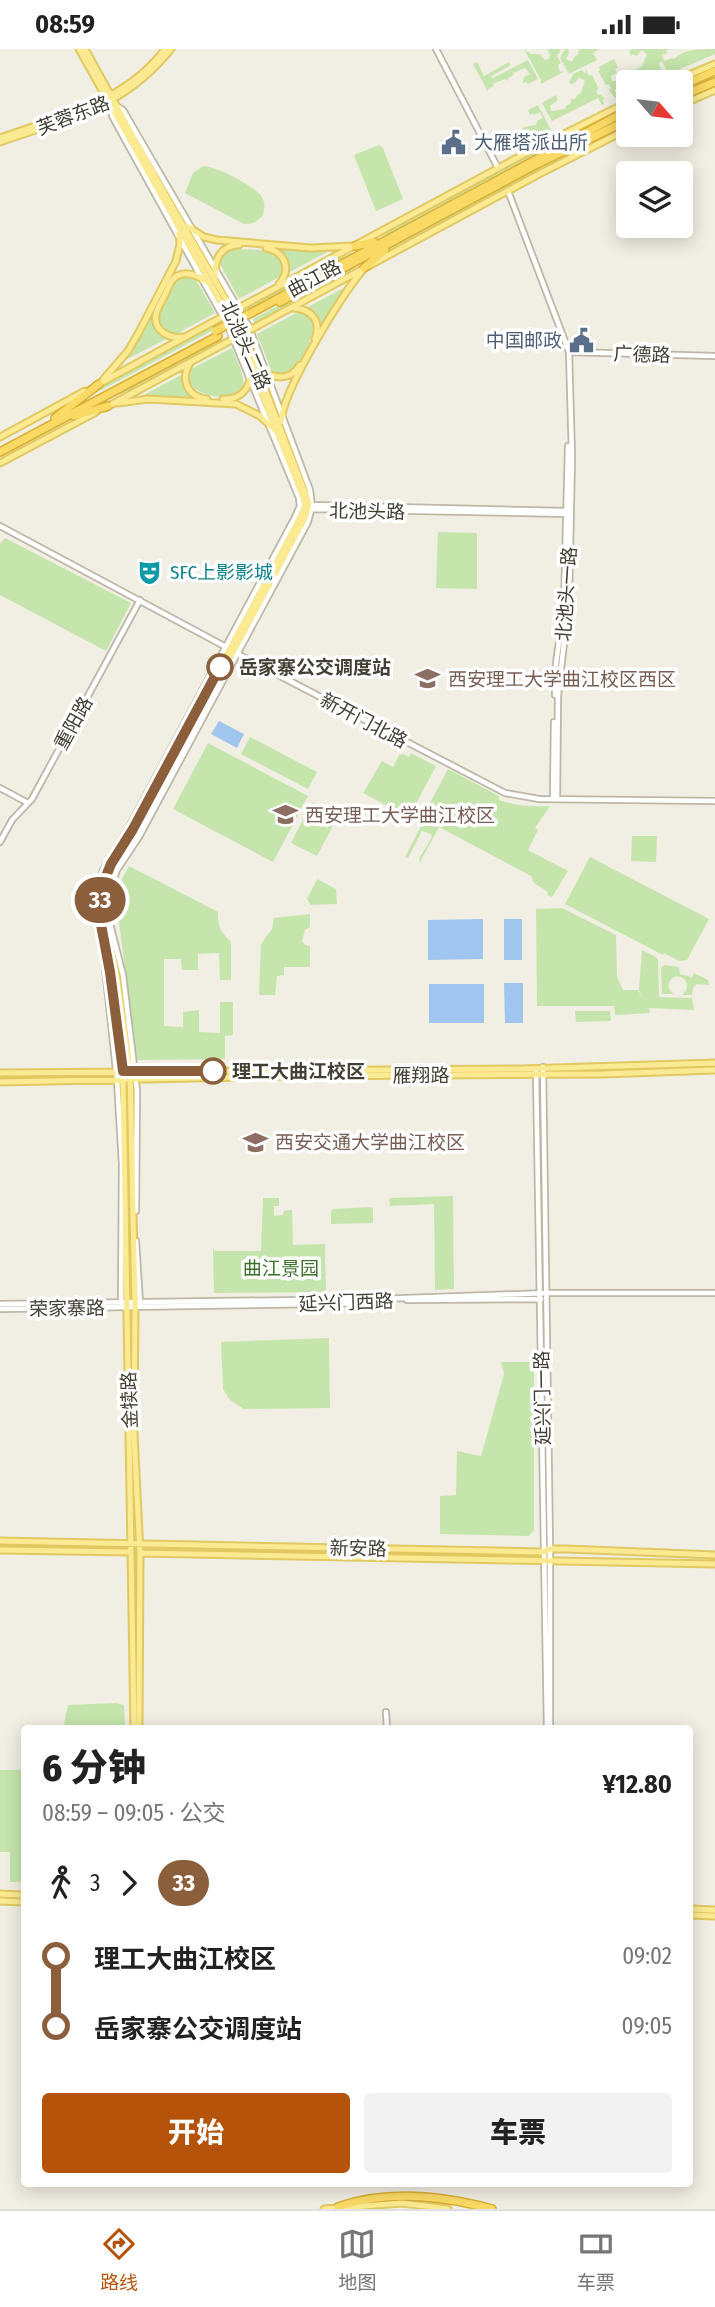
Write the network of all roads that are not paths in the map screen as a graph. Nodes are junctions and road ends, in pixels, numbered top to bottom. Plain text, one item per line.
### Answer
1 (79, 49) edge
2 (85, 49) edge
3 (165, 49) edge
4 (171, 49) edge
5 (436, 49) edge
6 (715, 64) edge
7 (715, 71) edge
8 (693, 73) edge
9 (693, 81) edge
10 (715, 82) edge
11 (715, 90) edge
12 (693, 91) edge
13 (693, 100) edge
14 (112, 101) junction
15 (616, 108) edge
16 (616, 117) edge
17 (616, 126) edge
18 (616, 135) edge
19 (0, 140) edge
20 (498, 168) junction
21 (508, 191) junction
22 (181, 219) junction
23 (178, 227) junction
24 (194, 232) junction
25 (396, 237) junction
26 (180, 241) junction
27 (355, 246) junction
28 (215, 267) junction
29 (364, 268) junction
30 (200, 277) junction
31 (214, 282) junction
32 (273, 290) junction
33 (284, 311) junction
34 (188, 335) junction
35 (569, 352) junction
36 (715, 356) edge
37 (193, 360) junction
38 (255, 367) junction
39 (267, 374) junction
40 (250, 381) junction
41 (99, 384) junction
42 (108, 406) junction
43 (282, 411) junction
44 (57, 419) junction
45 (267, 422) junction
46 (279, 431) junction
47 (0, 437) edge
48 (0, 449) edge
49 (0, 464) edge
50 (309, 507) junction
51 (568, 513) junction
52 (0, 526) edge
53 (140, 600) junction
54 (232, 650) junction
55 (0, 788) edge
56 (555, 799) junction
57 (715, 801) edge
58 (28, 803) junction
59 (0, 842) edge
60 (715, 1063) edge
61 (539, 1067) junction
62 (715, 1070) edge
63 (126, 1071) junction
64 (0, 1073) edge
65 (540, 1075) junction
66 (126, 1080) junction
67 (0, 1081) edge
68 (715, 1293) edge
69 (544, 1296) junction
70 (0, 1304) edge
71 (131, 1304) junction
72 (0, 1309) edge
73 (0, 1541) edge
74 (134, 1543) junction
75 (0, 1550) edge
76 (547, 1551) junction
77 (130, 1552) junction
78 (140, 1553) junction
79 (715, 1555) edge
80 (547, 1561) junction
81 (715, 1564) edge
82 (386, 1712) dead end
83 (136, 1725) edge
84 (136, 1725) edge
85 (387, 1725) edge
86 (549, 1725) edge
87 (0, 1894) edge
88 (21, 1895) edge
89 (0, 1902) edge
90 (21, 1902) edge
91 (693, 1909) edge
92 (715, 1910) edge
93 (693, 1915) edge
94 (715, 1916) edge
95 (338, 2207) edge
96 (324, 2209) edge
97 (448, 2209) edge
98 (492, 2209) edge

1 - 14 main road, 北池头二路
2 - 14 main road, 北池头二路
3 - 14 main road, 芙蓉东路
4 - 14 main road, 芙蓉东路
5 - 20 street
6 - 8 main road
7 - 9 highway
10 - 12 highway
11 - 13 main road
14 - 19 main road, 芙蓉东路
14 - 22 main road, 北池头二路
14 - 23 main road, 北池头二路
14 - 24 street
14 - 26 street
15 - 20 main road, 曲江路
16 - 25 highway, 曲江路
17 - 25 highway, 曲江路
18 - 21 main road, 曲江路
20 - 27 main road, 曲江路
21 - 29 main road, 曲江路
21 - 35 street, 北池头一路
22 - 24 main road
22 - 31 main road, 北池头二路
23 - 26 main road
23 - 31 main road, 北池头二路
24 - 27 main road
24 - 28 street
25 - 27 highway
25 - 29 highway
25 - 44 highway, 曲江路, bridge
26 - 30 street
26 - 41 main road
27 - 32 main road, 曲江路
28 - 31 main road
28 - 32 main road
28 - 39 street
29 - 33 main road, 曲江路
29 - 43 main road
30 - 31 main road
30 - 34 main road
30 - 40 street
31 - 38 main road, 北池头二路
32 - 34 main road, 曲江路, bridge
33 - 37 main road, 曲江路, bridge
33 - 39 main road
34 - 41 main road, 曲江路
35 - 36 street, 广德路
35 - 51 street, 北池头一路
37 - 40 main road
37 - 42 main road, 曲江路
38 - 39 main road
38 - 40 main road
38 - 46 main road, 北池头二路
39 - 43 street
40 - 45 street
41 - 44 highway
41 - 47 main road, 曲江路
42 - 44 highway
42 - 45 main road
42 - 49 main road, 曲江路
43 - 46 main road
43 - 50 street
44 - 48 highway, 曲江路
45 - 46 main road
45 - 54 street
46 - 50 main road, 北池头二路
50 - 51 street, 北池头路
50 - 54 main road
51 - 56 street, 北池头一路
52 - 53 street, 新开门北路
53 - 54 street, 新开门北路
53 - 58 street, 重阳路
54 - 56 street, 新开门北路
54 - 63 main road, 金犊路
54 - 63 street
55 - 58 street
56 - 57 street, 新开门北路
58 - 59 street, 重阳路
60 - 61 main road, 雁翔路
61 - 63 main road, 雁翔路
61 - 65 street, 延兴门一路
62 - 65 main road, 雁翔路
63 - 64 main road, 雁翔路
63 - 66 main road, 金犊路
63 - 66 street
65 - 66 main road, 雁翔路
65 - 69 street, 延兴门一路
66 - 67 main road, 雁翔路
66 - 71 main road, 金犊路
66 - 71 street
68 - 69 street, 延兴门西路
69 - 71 street, 延兴门西路
69 - 76 street, 延兴门一路
70 - 71 street, 荣家寨路
71 - 72 street, 荣家寨路
71 - 74 main road, 金犊路
73 - 74 main road, 新安路
74 - 76 main road, 新安路
74 - 77 main road, 金犊路
74 - 78 main road, 金犊路
75 - 77 main road, 新安路
76 - 79 main road, 新安路
76 - 80 street, 延兴门一路
77 - 78 main road, 新安路
77 - 83 main road, 金犊路
78 - 80 main road, 新安路
78 - 84 main road, 金犊路
80 - 81 main road, 新安路
80 - 86 street, 延兴门一路
82 - 85 street
87 - 88 main road
89 - 90 main road
91 - 92 main road
93 - 94 main road
95 - 96 main road
95 - 97 main road
95 - 98 highway

